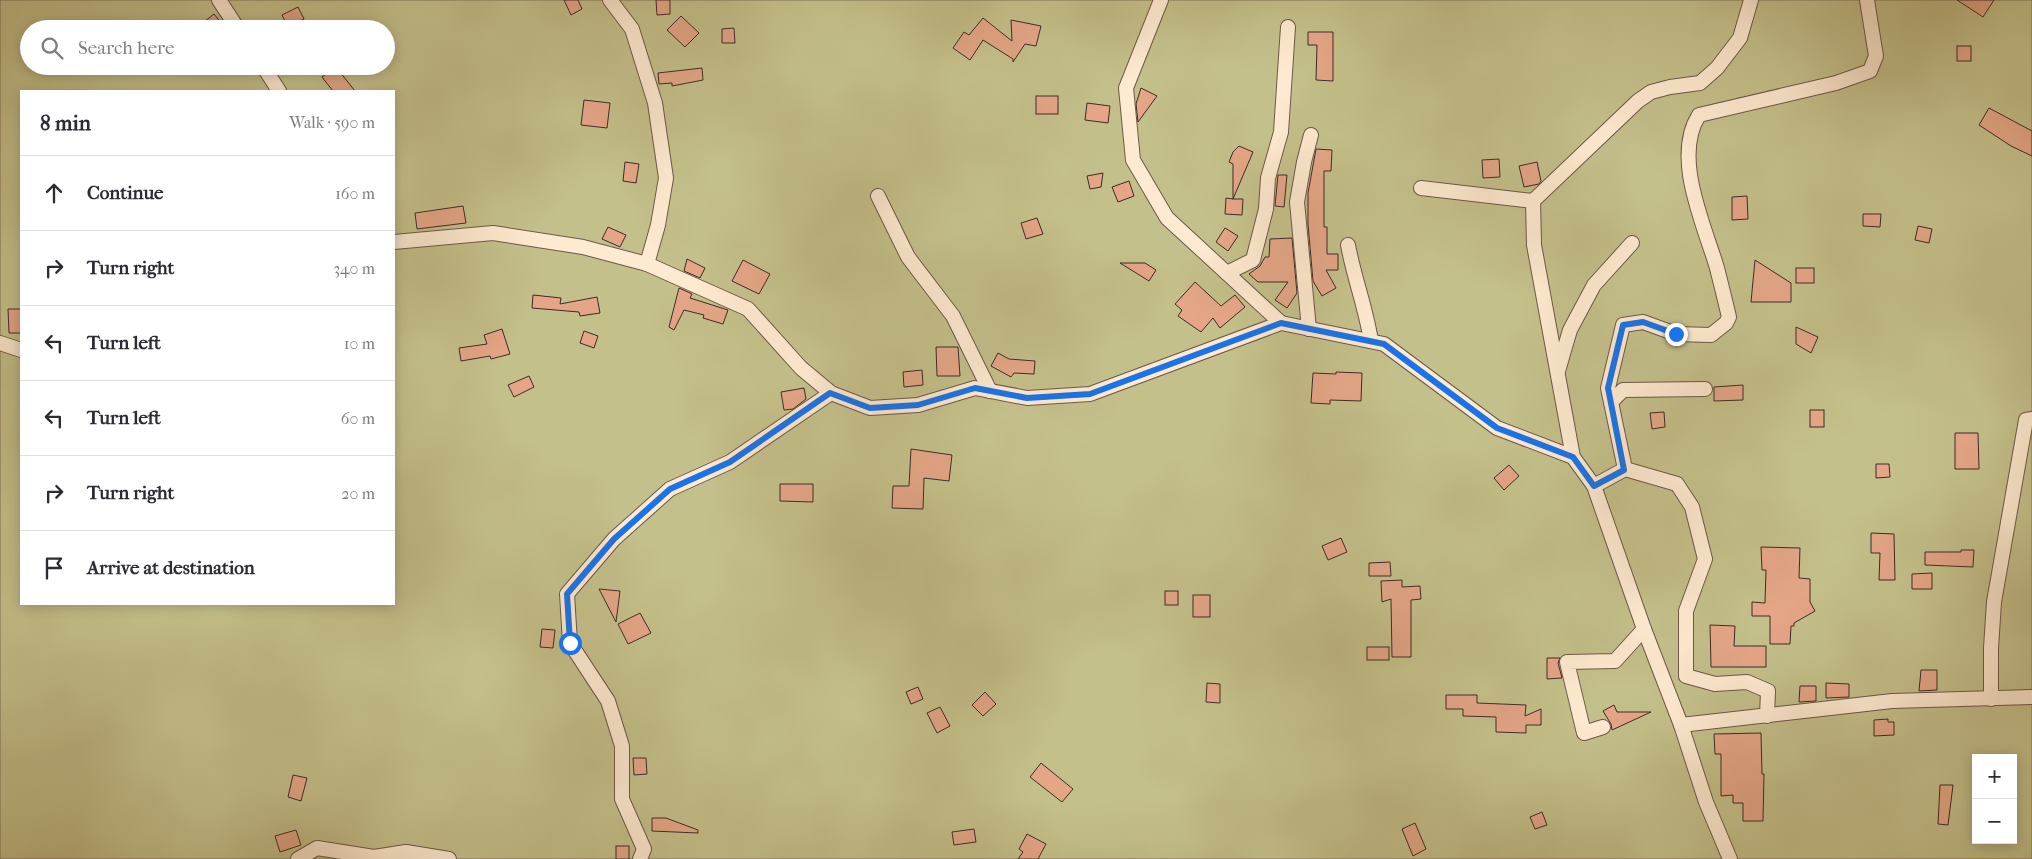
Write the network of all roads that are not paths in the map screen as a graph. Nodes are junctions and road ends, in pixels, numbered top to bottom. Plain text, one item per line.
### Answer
1 (219, 0) edge
2 (610, 0) edge
3 (1161, 0) edge
4 (1751, 0) edge
5 (1867, 0) edge
6 (232, 20) edge
7 (1288, 27) dead end
8 (269, 75) edge
9 (278, 90) edge
10 (1311, 135) dead end
11 (1420, 188) dead end
12 (878, 196) dead end
13 (1533, 201) junction
14 (395, 242) edge
15 (1632, 243) dead end
16 (1348, 245) dead end
17 (647, 264) junction
18 (1227, 273) junction
19 (1281, 323) junction
20 (1309, 329) junction
21 (1371, 342) junction
22 (0, 343) edge
23 (20, 350) edge
24 (1558, 374) junction
25 (1705, 389) dead end
26 (990, 391) junction
27 (830, 393) junction
28 (1611, 402) junction
29 (2032, 419) edge
30 (1573, 457) junction
31 (1624, 470) junction
32 (1594, 486) junction
33 (1644, 629) junction
34 (2032, 697) edge
35 (1992, 699) junction
36 (1767, 716) junction
37 (1681, 725) junction
38 (1603, 726) dead end
39 (298, 859) edge
40 (449, 859) edge
41 (640, 859) edge
42 (1730, 859) edge

1 - 6 street
2 - 17 street
3 - 18 street
4 - 13 street
5 - 28 street
7 - 18 street
8 - 9 street
10 - 20 street
11 - 13 street
12 - 26 street
13 - 24 street
14 - 17 street
15 - 24 street
16 - 21 street
17 - 27 street
18 - 19 street
19 - 20 street
19 - 26 street
20 - 21 street
21 - 30 street
22 - 23 street
24 - 30 street
25 - 28 street
26 - 27 street
27 - 41 street
28 - 31 street
29 - 35 street
30 - 32 street
31 - 32 street
31 - 36 street
32 - 33 street
33 - 37 street
33 - 38 street
34 - 35 street
35 - 36 street
36 - 37 street
37 - 42 street
39 - 40 street

